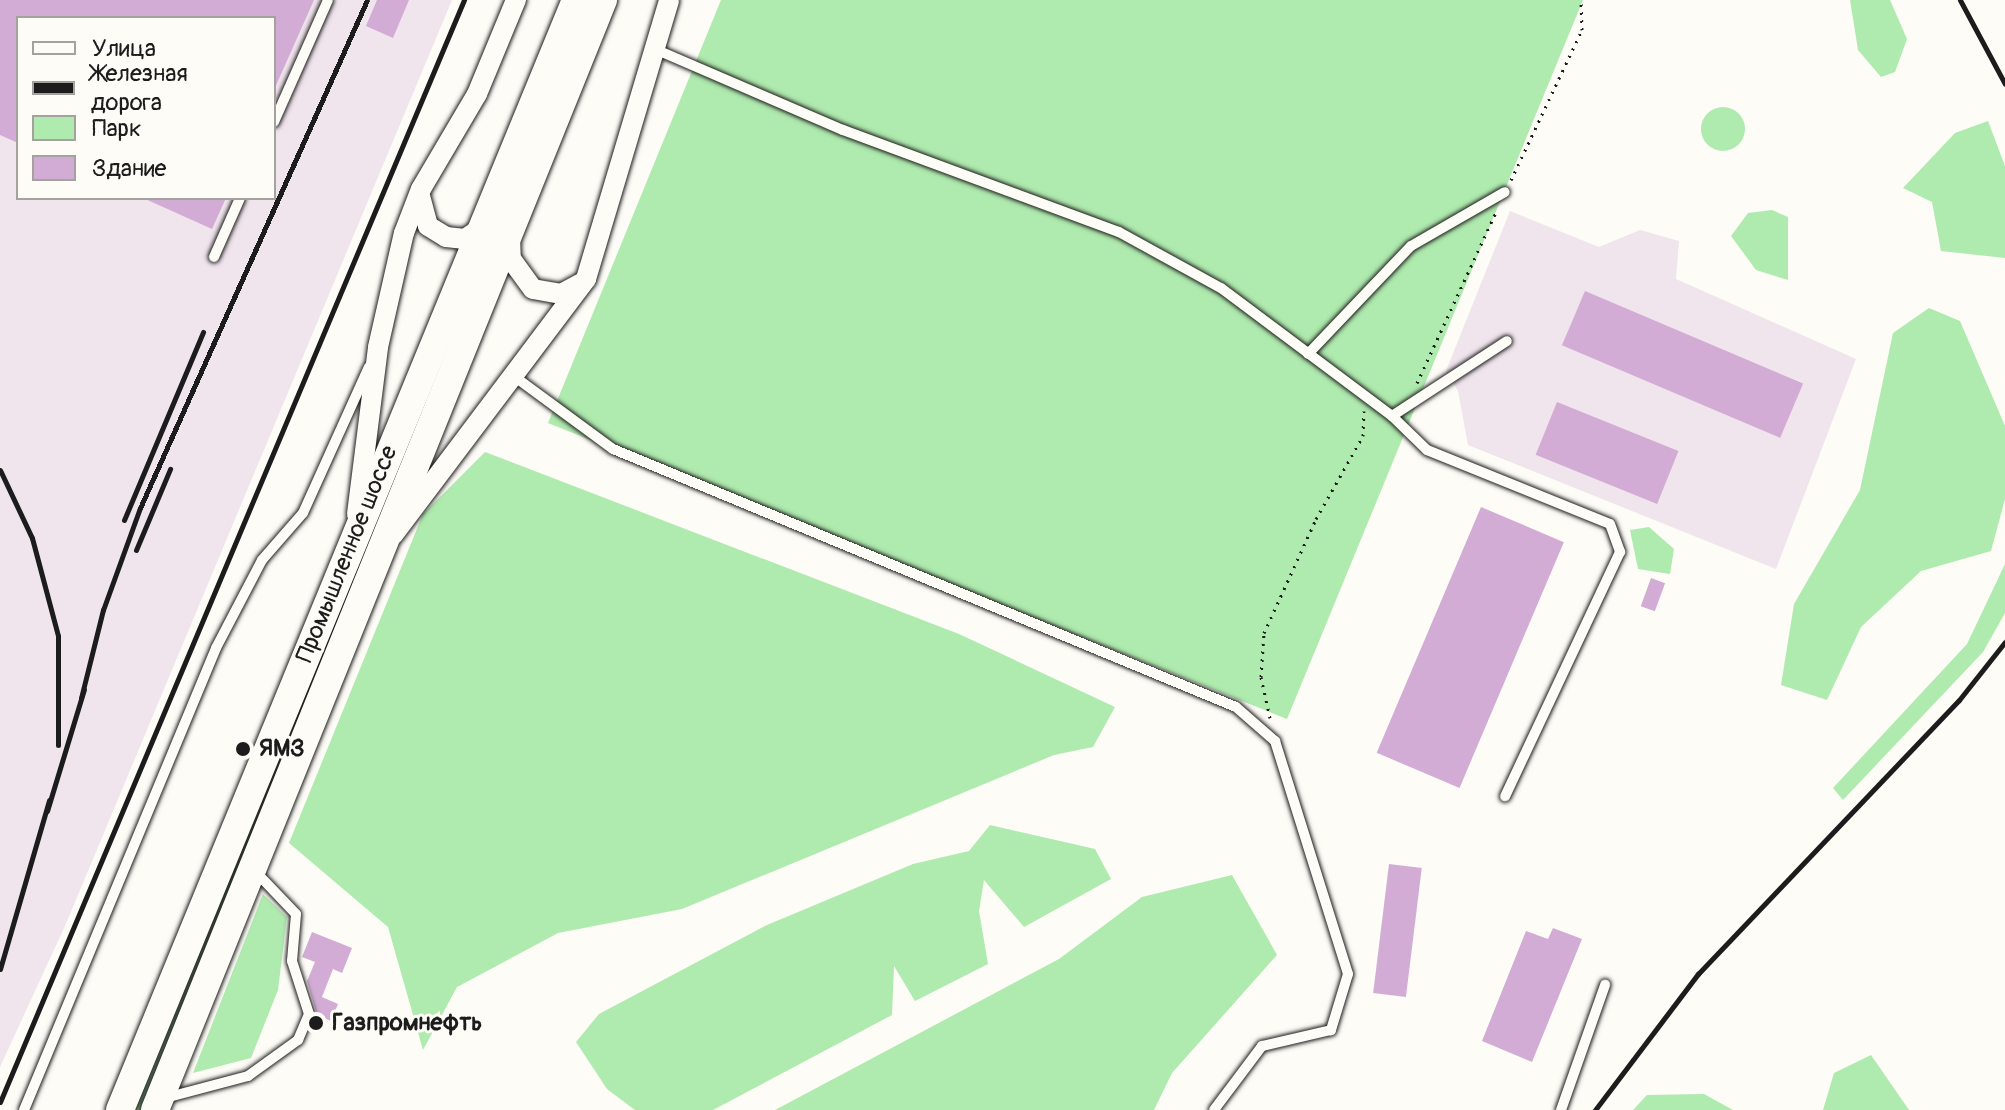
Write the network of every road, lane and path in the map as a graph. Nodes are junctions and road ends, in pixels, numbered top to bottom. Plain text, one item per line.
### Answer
1 (328, 0) edge
2 (516, 0) edge
3 (576, 0) edge
4 (603, 0) edge
5 (669, 0) edge
6 (657, 50) junction
7 (276, 117) edge
8 (421, 189) junction
9 (1505, 192) dead end
10 (239, 200) edge
11 (497, 230) junction
12 (214, 257) dead end
13 (586, 279) junction
14 (1507, 341) dead end
15 (378, 347) junction
16 (1308, 354) junction
17 (515, 377) junction
18 (1365, 399) junction
19 (1392, 416) junction
20 (354, 535) junction
21 (386, 545) junction
22 (1275, 741) junction
23 (1505, 796) dead end
24 (253, 869) junction
25 (1605, 985) dead end
26 (157, 1105) edge
27 (24, 1110) edge
28 (120, 1110) edge
29 (1214, 1110) edge
30 (1561, 1110) edge

1 - 7 lane
2 - 8 street
3 - 11 main road, Промышленное шоссе
4 - 11 main road, Промышленное шоссе
5 - 6 street
6 - 13 street
6 - 16 lane
8 - 11 street
8 - 15 street
9 - 16 lane
10 - 12 lane
11 - 13 street
11 - 20 main road, Промышленное шоссе
11 - 21 main road, Промышленное шоссе
13 - 17 street
14 - 19 lane
15 - 20 street
15 - 27 lane
16 - 18 lane
17 - 21 street
17 - 22 lane
18 - 19 lane
18 - 22 path
19 - 23 lane
20 - 28 main road, Промышленное шоссе
21 - 24 main road, Промышленное шоссе
22 - 29 lane
24 - 26 main road, Промышленное шоссе
24 - 26 lane
25 - 30 lane

